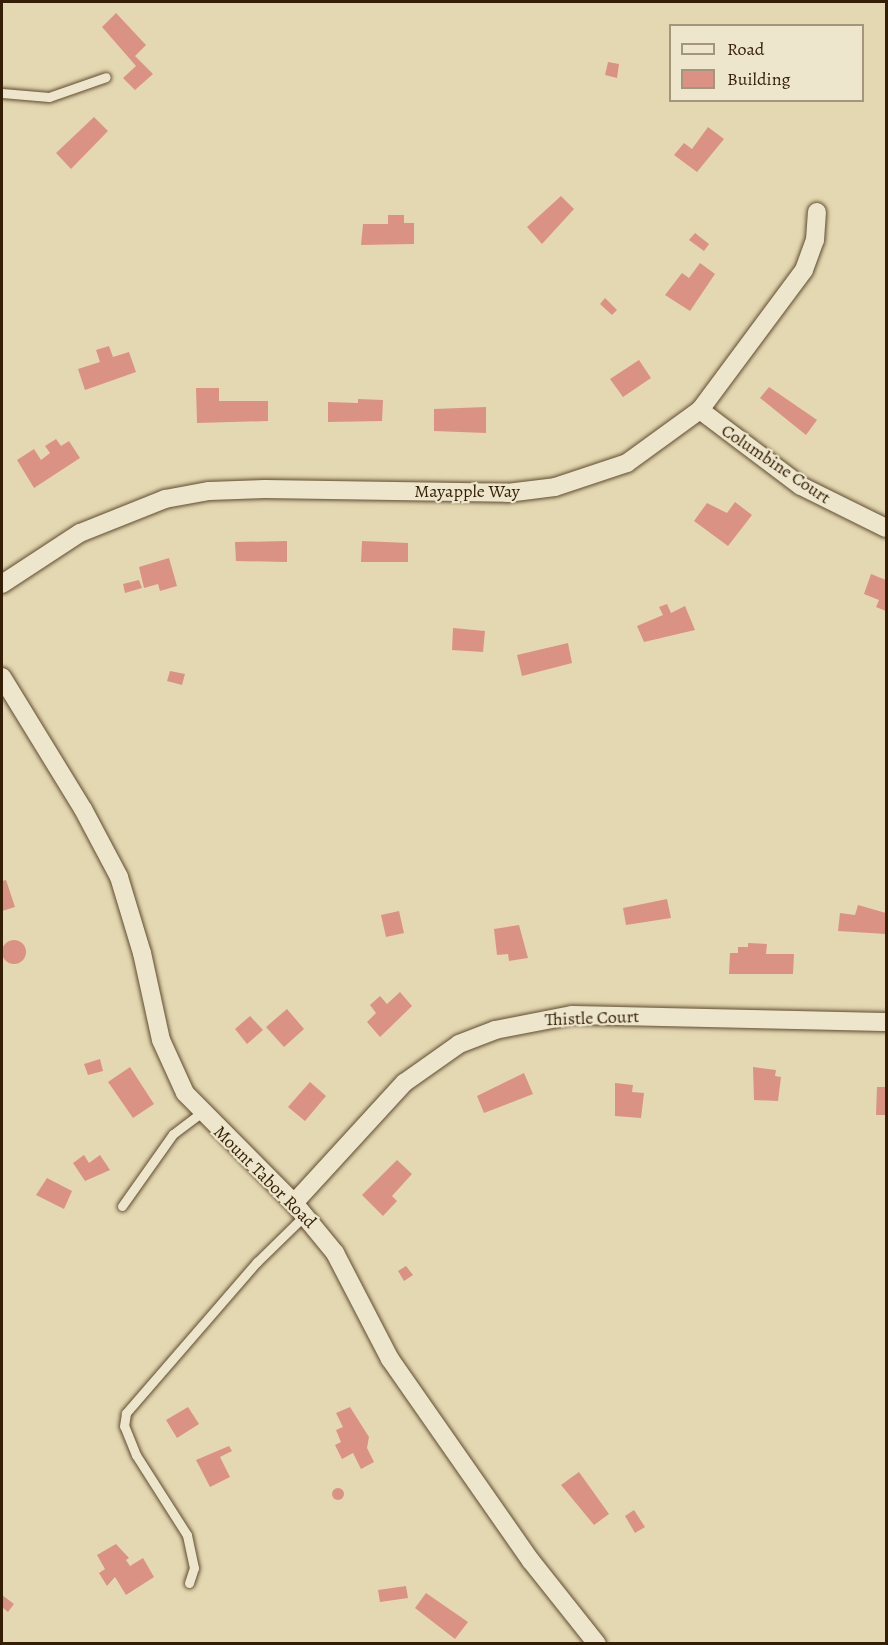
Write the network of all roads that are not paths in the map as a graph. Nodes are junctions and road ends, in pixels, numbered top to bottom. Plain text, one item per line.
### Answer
1 (106, 77) dead end
2 (2, 93) edge
3 (817, 212) dead end
4 (700, 410) junction
5 (886, 528) edge
6 (2, 585) edge
7 (2, 677) edge
8 (886, 1022) edge
9 (201, 1113) junction
10 (122, 1206) dead end
11 (300, 1209) junction
12 (189, 1583) dead end
13 (597, 1644) edge

1 - 2 lane
3 - 4 street, Mayapple Way
4 - 5 street, Columbine Court
4 - 6 street, Mayapple Way
7 - 9 street, Mount Tabor Road
8 - 11 street, Thistle Court
9 - 10 lane
9 - 11 street, Mount Tabor Road
11 - 12 lane
11 - 13 street, Mount Tabor Road

